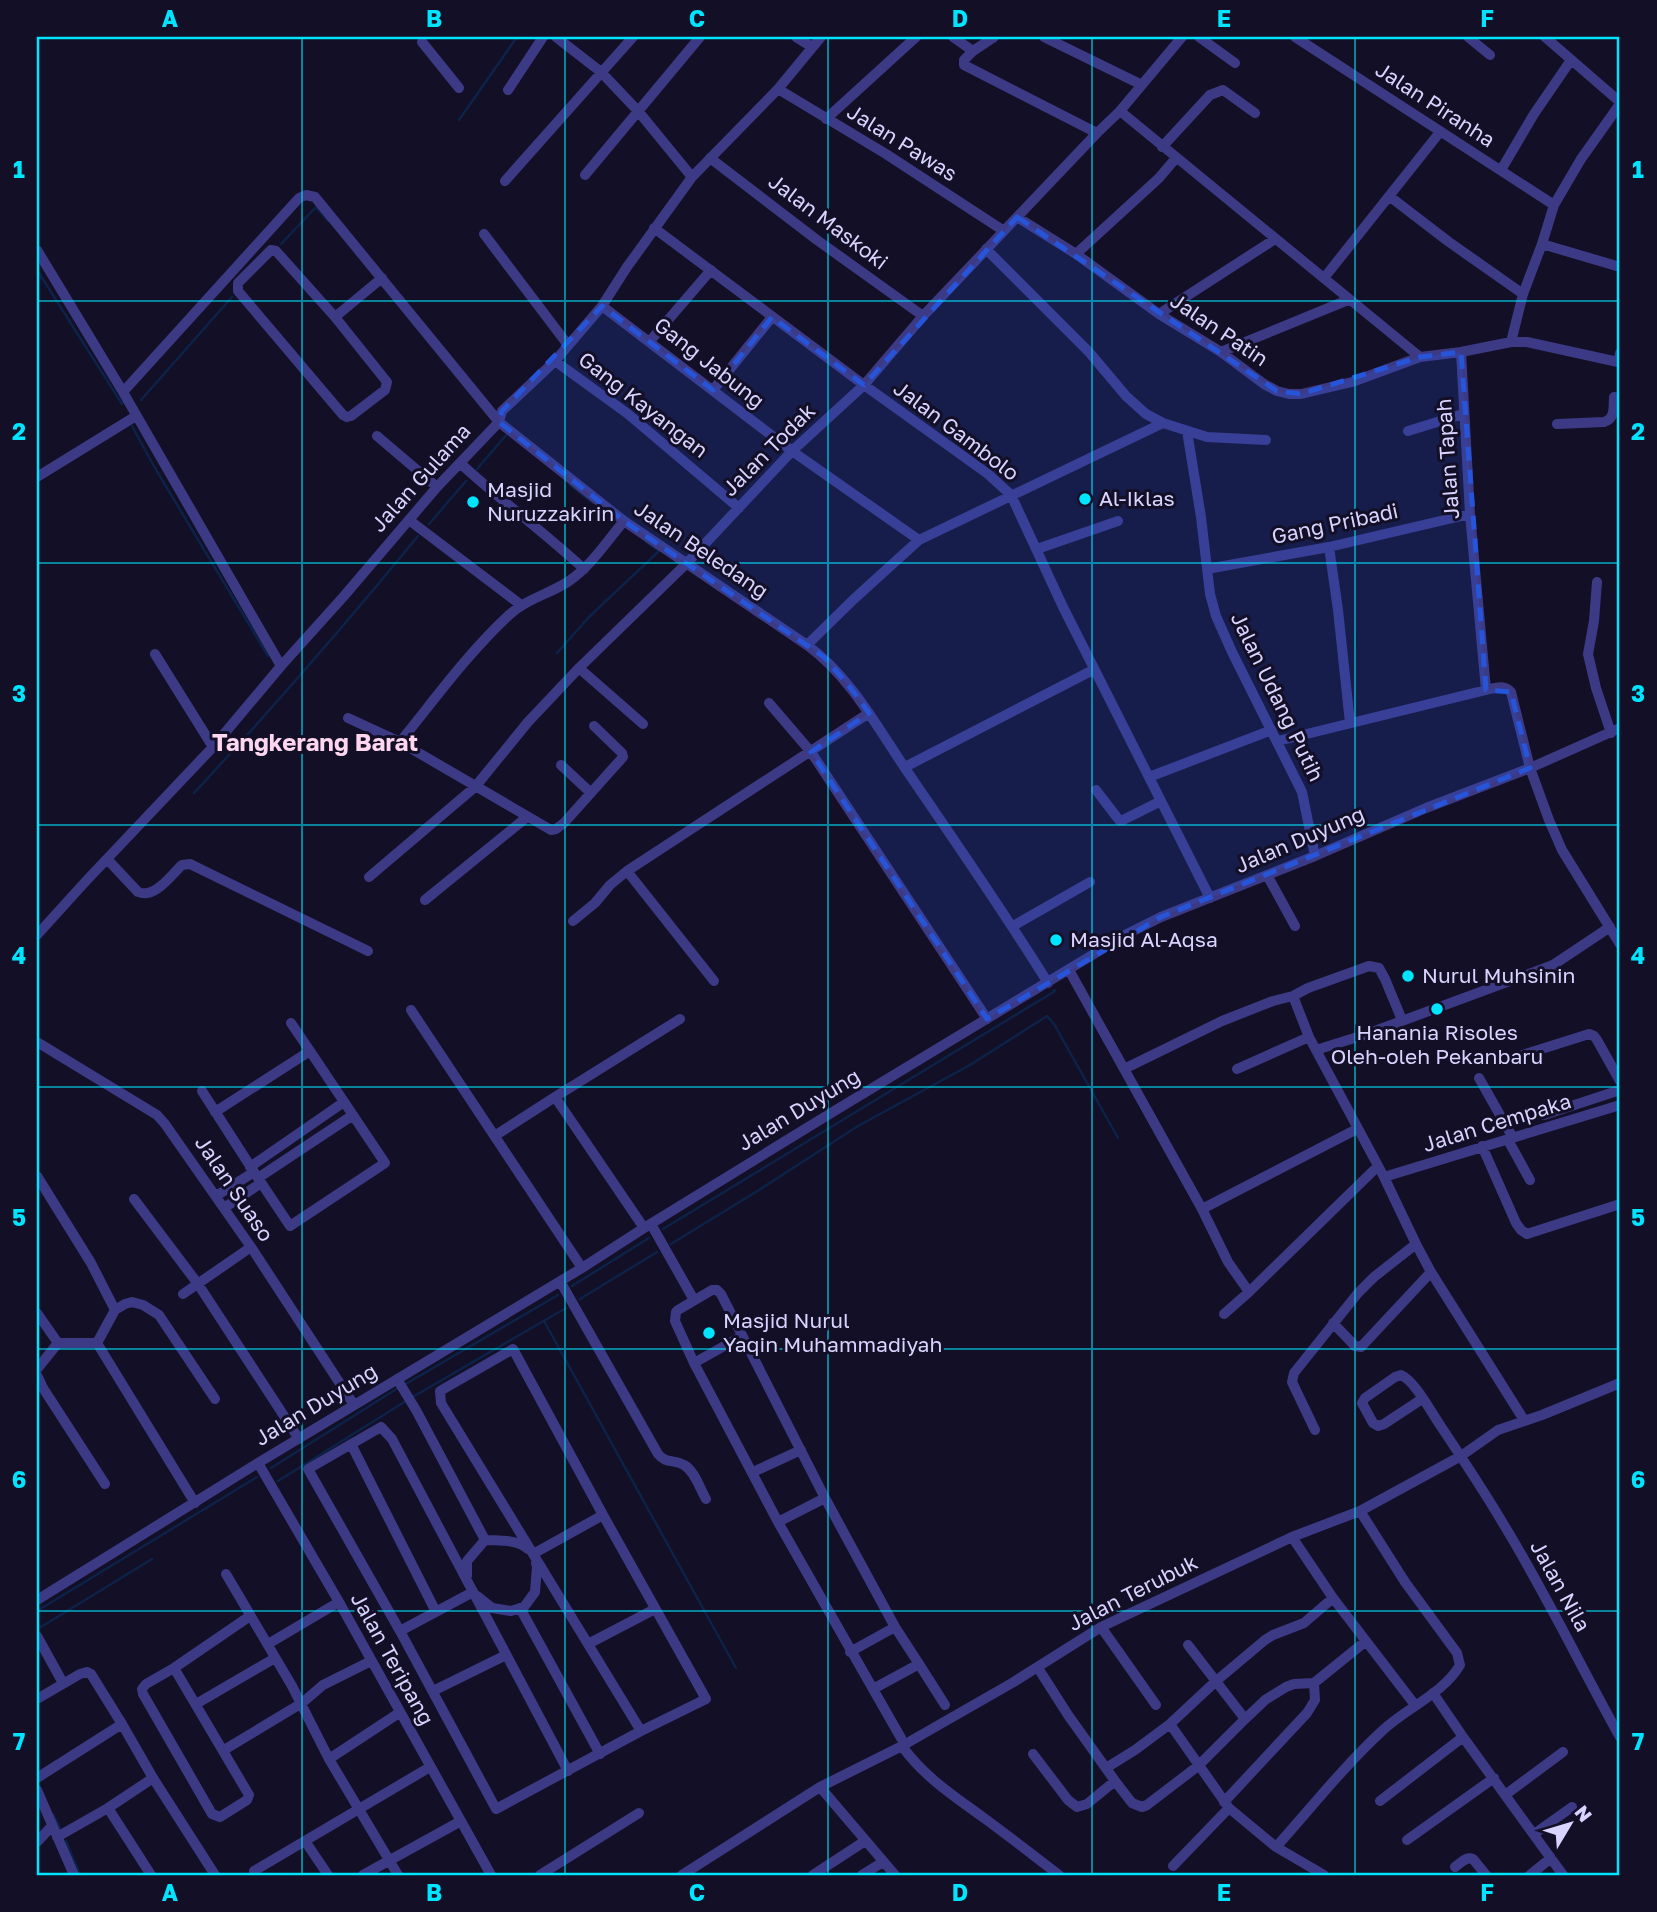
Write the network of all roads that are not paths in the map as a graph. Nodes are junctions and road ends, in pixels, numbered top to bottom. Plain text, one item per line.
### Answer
1 (543, 37) edge
2 (555, 37) edge
3 (633, 37) edge
4 (700, 37) edge
5 (796, 37) edge
6 (821, 37) edge
7 (916, 37) edge
8 (953, 37) edge
9 (994, 37) edge
10 (1044, 37) edge
11 (1182, 37) edge
12 (1199, 37) edge
13 (1468, 37) edge
14 (1545, 37) edge
15 (1300, 38) edge
16 (422, 39) edge
17 (812, 47) junction
18 (972, 51) junction
19 (1490, 55) dead end
20 (1572, 60) junction
21 (1235, 63) dead end
22 (601, 72) junction
23 (1142, 85) junction
24 (459, 88) dead end
25 (778, 89) junction
26 (508, 90) dead end
27 (1620, 103) edge
28 (638, 111) junction
29 (1120, 111) junction
30 (1255, 113) dead end
31 (826, 118) junction
32 (1440, 132) junction
33 (1097, 133) junction
34 (1162, 147) junction
35 (710, 158) junction
36 (1176, 158) junction
37 (1501, 170) junction
38 (585, 175) dead end
39 (692, 177) junction
40 (505, 181) dead end
41 (1389, 196) junction
42 (1554, 205) junction
43 (1017, 217) junction
44 (654, 228) junction
45 (1004, 231) junction
46 (484, 234) dead end
47 (1275, 239) junction
48 (1542, 244) junction
49 (986, 249) junction
50 (37, 250) edge
51 (1076, 254) junction
52 (1620, 267) edge
53 (711, 270) junction
54 (382, 278) junction
55 (1324, 278) junction
56 (1523, 293) junction
57 (1348, 300) junction
58 (602, 306) junction
59 (1159, 314) junction
60 (923, 316) junction
61 (335, 317) junction
62 (772, 317) junction
63 (650, 341) junction
64 (1511, 342) junction
65 (568, 345) junction
66 (1221, 352) junction
67 (1461, 352) junction
68 (1620, 353) edge
69 (1420, 357) junction
70 (555, 361) junction
71 (864, 385) junction
72 (713, 390) junction
73 (122, 392) junction
74 (1620, 398) edge
75 (1463, 414) junction
76 (136, 416) junction
77 (499, 422) junction
78 (1163, 424) junction
79 (1557, 424) dead end
80 (1187, 431) junction
81 (1408, 431) dead end
82 (377, 436) dead end
83 (1266, 440) dead end
84 (792, 452) junction
85 (460, 463) junction
86 (37, 477) edge
87 (437, 487) junction
88 (1011, 495) junction
89 (738, 508) junction
90 (1470, 514) junction
91 (409, 520) junction
92 (624, 521) junction
93 (1118, 521) dead end
94 (919, 540) junction
95 (1329, 547) junction
96 (1037, 549) junction
97 (685, 564) junction
98 (584, 569) junction
99 (1206, 569) junction
100 (1597, 582) dead end
101 (521, 605) junction
102 (807, 645) junction
103 (155, 654) dead end
104 (281, 666) junction
105 (579, 668) junction
106 (1093, 670) junction
107 (1486, 690) junction
108 (769, 703) dead end
109 (869, 713) junction
110 (348, 718) dead end
111 (1350, 723) junction
112 (643, 724) dead end
113 (594, 726) dead end
114 (1272, 730) junction
115 (1616, 731) edge
116 (1278, 741) junction
117 (400, 742) junction
118 (213, 747) junction
119 (811, 752) junction
120 (561, 765) dead end
121 (905, 767) junction
122 (1530, 768) junction
123 (1149, 777) junction
124 (475, 787) junction
125 (1096, 790) dead end
126 (591, 793) junction
127 (1161, 801) junction
128 (527, 817) junction
129 (1315, 856) junction
130 (107, 859) junction
131 (627, 871) junction
132 (1268, 875) junction
133 (369, 877) dead end
134 (1090, 882) dead end
135 (1210, 898) junction
136 (425, 900) dead end
137 (573, 921) dead end
138 (1013, 926) junction
139 (1295, 926) dead end
140 (1610, 927) junction
141 (37, 935) edge
142 (1620, 943) edge
143 (368, 951) dead end
144 (1069, 970) junction
145 (714, 981) dead end
146 (1048, 983) junction
147 (1293, 996) junction
148 (411, 1010) dead end
149 (680, 1019) dead end
150 (987, 1019) junction
151 (1402, 1020) junction
152 (290, 1023) dead end
153 (1310, 1037) junction
154 (37, 1042) edge
155 (1316, 1049) junction
156 (310, 1051) junction
157 (1510, 1059) dead end
158 (1124, 1069) junction
159 (1237, 1069) dead end
160 (1479, 1078) dead end
161 (1620, 1081) edge
162 (1620, 1090) edge
163 (202, 1091) dead end
164 (555, 1097) junction
165 (344, 1102) junction
166 (1579, 1104) junction
167 (1620, 1105) edge
168 (215, 1112) junction
169 (353, 1115) junction
170 (1544, 1115) dead end
171 (1583, 1116) junction
172 (1357, 1129) junction
173 (496, 1135) junction
174 (1511, 1139) junction
175 (1482, 1146) junction
176 (1377, 1167) junction
177 (256, 1175) junction
178 (37, 1176) edge
179 (1384, 1178) junction
180 (1530, 1180) dead end
181 (216, 1196) junction
182 (134, 1199) dead end
183 (1620, 1204) edge
184 (224, 1208) junction
185 (1202, 1209) junction
186 (647, 1226) junction
187 (1416, 1244) junction
188 (251, 1248) junction
189 (582, 1268) junction
190 (1432, 1272) junction
191 (560, 1282) junction
192 (198, 1284) junction
193 (1248, 1292) junction
194 (183, 1294) dead end
195 (694, 1300) junction
196 (115, 1310) junction
197 (37, 1314) edge
198 (1224, 1314) dead end
199 (1334, 1323) junction
200 (742, 1336) junction
201 (58, 1343) junction
202 (97, 1343) junction
203 (694, 1363) junction
204 (37, 1369) edge
205 (37, 1375) edge
206 (1620, 1383) edge
207 (403, 1390) junction
208 (215, 1399) dead end
209 (1422, 1399) junction
210 (354, 1405) junction
211 (1524, 1420) junction
212 (1315, 1430) dead end
213 (299, 1439) junction
214 (351, 1444) junction
215 (801, 1450) junction
216 (1461, 1456) junction
217 (258, 1462) junction
218 (753, 1472) junction
219 (105, 1484) dead end
220 (825, 1498) junction
221 (706, 1499) dead end
222 (195, 1503) junction
223 (1360, 1511) junction
224 (603, 1515) junction
225 (778, 1522) junction
226 (1292, 1537) junction
227 (485, 1540) junction
228 (533, 1554) junction
229 (226, 1574) dead end
230 (473, 1592) junction
231 (1333, 1598) junction
232 (37, 1600) edge
233 (339, 1602) junction
234 (520, 1608) junction
235 (655, 1609) junction
236 (436, 1612) junction
237 (250, 1616) junction
238 (895, 1627) junction
239 (1101, 1627) junction
240 (400, 1631) junction
241 (37, 1636) edge
242 (1366, 1641) junction
243 (268, 1644) junction
244 (588, 1644) junction
245 (1188, 1645) dead end
246 (850, 1652) junction
247 (506, 1655) junction
248 (275, 1658) junction
249 (371, 1661) junction
250 (919, 1664) junction
251 (174, 1668) junction
252 (1038, 1668) junction
253 (1215, 1682) junction
254 (63, 1683) junction
255 (1314, 1683) junction
256 (873, 1689) junction
257 (433, 1692) junction
258 (1433, 1693) junction
259 (37, 1699) edge
260 (302, 1703) junction
261 (196, 1704) junction
262 (945, 1705) dead end
263 (1156, 1705) dead end
264 (1415, 1705) junction
265 (399, 1713) junction
266 (1245, 1719) junction
267 (122, 1724) junction
268 (1170, 1724) junction
269 (642, 1731) junction
270 (1463, 1737) junction
271 (1620, 1737) edge
272 (901, 1742) junction
273 (224, 1750) junction
274 (1563, 1752) dead end
275 (600, 1754) junction
276 (1033, 1754) dead end
277 (330, 1759) junction
278 (1198, 1766) junction
279 (430, 1767) junction
280 (1106, 1769) junction
281 (568, 1771) junction
282 (37, 1778) edge
283 (153, 1778) junction
284 (1494, 1778) junction
285 (1115, 1781) junction
286 (820, 1787) junction
287 (37, 1790) edge
288 (1505, 1794) junction
289 (1380, 1801) dead end
290 (1226, 1805) junction
291 (1572, 1807) dead end
292 (108, 1808) junction
293 (359, 1809) junction
294 (639, 1813) dead end
295 (461, 1821) junction
296 (55, 1832) junction
297 (1534, 1834) junction
298 (1407, 1840) dead end
299 (305, 1841) junction
300 (865, 1841) junction
301 (37, 1842) edge
302 (1276, 1847) junction
303 (1551, 1858) junction
304 (389, 1861) junction
305 (883, 1862) junction
306 (1173, 1866) dead end
307 (1455, 1867) dead end
308 (254, 1871) dead end
309 (74, 1875) edge
310 (151, 1875) edge
311 (215, 1875) edge
312 (328, 1875) edge
313 (363, 1875) edge
314 (398, 1875) edge
315 (491, 1875) edge
316 (540, 1875) edge
317 (682, 1875) edge
318 (813, 1875) edge
319 (862, 1875) edge
320 (895, 1875) edge
321 (1059, 1875) edge
322 (1324, 1875) edge
323 (1486, 1875) edge
324 (1530, 1875) edge
325 (1563, 1875) edge

1 - 26 street
2 - 22 street
3 - 22 street
4 - 28 street
5 - 17 street
6 - 17 street, Jalan Gulama
7 - 31 street
8 - 18 street
9 - 18 street
10 - 23 street
11 - 23 street, Jalan Todak
12 - 21 street
13 - 19 street
14 - 20 street
15 - 32 street, Jalan Piranha
16 - 24 street
17 - 25 street, Jalan Gulama
18 - 33 street
20 - 27 street
20 - 37 street
22 - 28 street
22 - 40 street
23 - 29 street, Jalan Todak
25 - 31 street, Jalan Pawas
25 - 35 street, Jalan Gulama
27 - 42 street
28 - 38 street
28 - 39 street
29 - 33 street, Jalan Todak
29 - 34 street
30 - 34 street
31 - 45 street, Jalan Pawas
32 - 37 street, Jalan Piranha
32 - 41 street
33 - 43 street, Jalan Todak
34 - 36 street
35 - 39 street, Jalan Gulama
35 - 60 street, Jalan Maskoki
36 - 47 street
36 - 51 street
37 - 42 street, Jalan Piranha
39 - 44 street, Jalan Gulama
41 - 55 street
41 - 56 street
42 - 48 street
43 - 45 street, Jalan Todak
43 - 51 street, Jalan Patin
44 - 53 street, Jalan Gambolo
44 - 58 street, Jalan Gulama
45 - 49 street, Jalan Todak
46 - 65 street
47 - 55 street
47 - 59 street
48 - 52 street
48 - 56 street
49 - 60 street, Jalan Todak
49 - 78 street
50 - 73 street
51 - 59 street, Jalan Patin
53 - 62 street, Jalan Gambolo
53 - 63 street
54 - 61 street
54 - 73 street, Jalan Beledang
54 - 77 street, Jalan Beledang
55 - 57 street
56 - 64 street
57 - 66 street
57 - 69 street
58 - 63 street, Gang Jabung
58 - 65 street, Jalan Gulama
59 - 66 street, Jalan Patin
60 - 71 street, Jalan Todak
61 - 61 street
62 - 71 street, Jalan Gambolo
62 - 72 street
63 - 72 street, Gang Jabung
64 - 67 street
64 - 68 street
65 - 70 street, Jalan Gulama
66 - 69 street, Jalan Patin
67 - 69 street
67 - 75 street, Jalan Tapah
70 - 77 street, Jalan Gulama
70 - 89 street, Gang Kayangan
71 - 84 street, Jalan Todak
71 - 88 street, Jalan Gambolo
72 - 84 street, Gang Jabung
73 - 76 street
74 - 79 street
75 - 81 street
75 - 90 street, Jalan Tapah
76 - 86 street
76 - 104 street
77 - 85 street, Jalan Gulama
77 - 92 street, Jalan Beledang
78 - 80 street
78 - 88 street
80 - 83 street
80 - 99 street, Jalan Udang Putih
82 - 87 street
84 - 89 street, Jalan Todak
84 - 94 street, Gang Jabung
85 - 87 street, Jalan Gulama
85 - 98 street
87 - 91 street, Jalan Gulama
88 - 94 street
88 - 96 street, Jalan Gambolo
89 - 97 street, Jalan Todak
90 - 95 street, Gang Pribadi
90 - 107 street, Jalan Tapah
91 - 101 street
91 - 104 street, Jalan Gulama
92 - 97 street, Jalan Beledang
92 - 98 street
93 - 96 street
94 - 102 street
95 - 99 street, Gang Pribadi
95 - 111 street
96 - 106 street, Jalan Gambolo
97 - 102 street, Jalan Beledang
97 - 105 street, Jalan Todak
98 - 101 street
99 - 114 street, Jalan Udang Putih
100 - 115 street
101 - 117 street
102 - 109 street, Jalan Beledang
103 - 118 street
104 - 118 street, Jalan Gulama
105 - 112 street
105 - 124 street, Jalan Todak
106 - 121 street
106 - 123 street, Jalan Gambolo
107 - 111 street
107 - 122 street
108 - 119 street
109 - 119 street
109 - 121 street, Jalan Beledang
110 - 117 street
111 - 116 street
113 - 126 street
114 - 116 street, Jalan Udang Putih
114 - 123 street
115 - 122 street, Jalan Duyung
116 - 129 street, Jalan Udang Putih
117 - 124 street
118 - 130 street, Jalan Gulama
119 - 131 street
119 - 150 street
120 - 126 street
121 - 138 street, Jalan Beledang
122 - 129 street, Jalan Duyung
122 - 140 street
123 - 127 street, Jalan Gambolo
124 - 128 street
124 - 133 street, Jalan Todak
125 - 127 street
126 - 128 street
127 - 135 street, Jalan Gambolo
128 - 136 street
129 - 132 street, Jalan Duyung
130 - 141 street, Jalan Gulama
130 - 143 street
131 - 137 street
131 - 145 street
132 - 135 street, Jalan Duyung
132 - 139 street
134 - 138 street
135 - 144 street, Jalan Duyung
138 - 146 street, Jalan Beledang
140 - 142 street
140 - 151 street
144 - 146 street, Jalan Duyung
144 - 158 street
146 - 150 street, Jalan Duyung
147 - 151 street
147 - 153 street
147 - 158 street
148 - 173 street
149 - 164 street
150 - 186 street, Jalan Duyung
151 - 155 street
152 - 156 street
153 - 155 street
153 - 159 street
154 - 181 street, Jalan Suaso
155 - 172 street
156 - 165 street
156 - 168 street
157 - 161 street
158 - 185 street
160 - 174 street
162 - 166 street
163 - 168 street
164 - 173 street
164 - 186 street
165 - 169 street
165 - 177 street
166 - 170 street
166 - 171 street
167 - 171 street, Jalan Cempaka
168 - 177 street
169 - 177 street
169 - 177 street
171 - 174 street, Jalan Cempaka
172 - 176 street
172 - 185 street
173 - 189 street
174 - 175 street, Jalan Cempaka
174 - 180 street
175 - 179 street, Jalan Cempaka
175 - 183 street
176 - 179 street
176 - 193 street
177 - 181 street
177 - 184 street
178 - 196 street
179 - 187 street
181 - 184 street, Jalan Suaso
182 - 192 street
184 - 188 street, Jalan Suaso
185 - 193 street
186 - 189 street, Jalan Duyung
186 - 195 street
187 - 190 street
187 - 199 street
188 - 192 street
188 - 210 street, Jalan Suaso
189 - 191 street, Jalan Duyung
190 - 199 street
190 - 211 street
191 - 207 street, Jalan Duyung
191 - 221 street
192 - 194 street
192 - 213 street
193 - 198 street
195 - 200 street
195 - 203 street
196 - 202 street
196 - 208 street
197 - 201 street
199 - 212 street
200 - 203 street
200 - 215 street
201 - 202 street
201 - 204 street
202 - 222 street
203 - 218 street
205 - 219 street
206 - 211 street, Jalan Terubuk
207 - 210 street, Jalan Duyung
207 - 227 street
209 - 209 street, Jalan Nila
209 - 216 street, Jalan Nila
210 - 213 street, Jalan Duyung
211 - 216 street, Jalan Terubuk
213 - 217 street, Jalan Duyung
214 - 230 street
214 - 236 street
214 - 240 street
215 - 218 street
215 - 220 street
216 - 223 street, Jalan Terubuk
216 - 271 street, Jalan Nila
217 - 222 street, Jalan Duyung
217 - 233 street, Jalan Teripang
218 - 225 street
220 - 225 street
220 - 238 street
222 - 232 street, Jalan Duyung
223 - 226 street, Jalan Terubuk
223 - 258 street
224 - 228 street
224 - 228 street
224 - 235 street
225 - 246 street
226 - 231 street
226 - 239 street, Jalan Terubuk
227 - 228 street
227 - 230 street
228 - 234 street
228 - 244 street
229 - 237 street
230 - 234 street
230 - 236 street
230 - 247 street
231 - 242 street
231 - 253 street
233 - 243 street
233 - 249 street, Jalan Teripang
234 - 275 street
235 - 244 street
235 - 269 street
236 - 240 street
237 - 243 street
237 - 251 street
238 - 246 street
238 - 250 street
239 - 252 street, Jalan Terubuk
239 - 263 street
240 - 257 street
241 - 254 street
242 - 255 street
242 - 264 street
243 - 248 street
244 - 269 street
245 - 253 street
246 - 256 street
247 - 257 street
247 - 281 street
248 - 260 street
248 - 261 street
249 - 260 street
249 - 265 street, Jalan Teripang
250 - 256 street
250 - 262 street
251 - 261 street
251 - 273 street
252 - 272 street, Jalan Terubuk
252 - 280 street
253 - 266 street
253 - 268 street
254 - 259 street
254 - 267 street
255 - 266 street
255 - 290 street
256 - 272 street
257 - 281 street
258 - 264 street
258 - 270 street
260 - 273 street
260 - 277 street
261 - 273 street
264 - 302 street
265 - 277 street
265 - 279 street, Jalan Teripang
266 - 278 street
267 - 282 street
267 - 283 street
268 - 278 street
268 - 280 street
269 - 275 street
270 - 284 street
270 - 289 street
272 - 286 street, Jalan Terubuk
272 - 321 street
274 - 288 street
275 - 281 street
276 - 285 street
277 - 293 street
278 - 285 street
278 - 290 street
279 - 293 street
279 - 295 street, Jalan Teripang
280 - 285 street
283 - 292 street
283 - 311 street
284 - 288 street
284 - 298 street
286 - 300 street
286 - 317 street, Jalan Terubuk
287 - 296 street
288 - 297 street
290 - 302 street
290 - 306 street
291 - 297 street
292 - 296 street
292 - 310 street
293 - 299 street
293 - 304 street
294 - 316 street
295 - 304 street
295 - 315 street, Jalan Teripang
296 - 301 street
296 - 309 street
297 - 303 street
299 - 308 street
299 - 312 street
300 - 305 street
300 - 318 street
302 - 322 street
303 - 324 street
303 - 325 street
304 - 313 street
304 - 314 street
305 - 319 street
305 - 320 street
307 - 323 street

